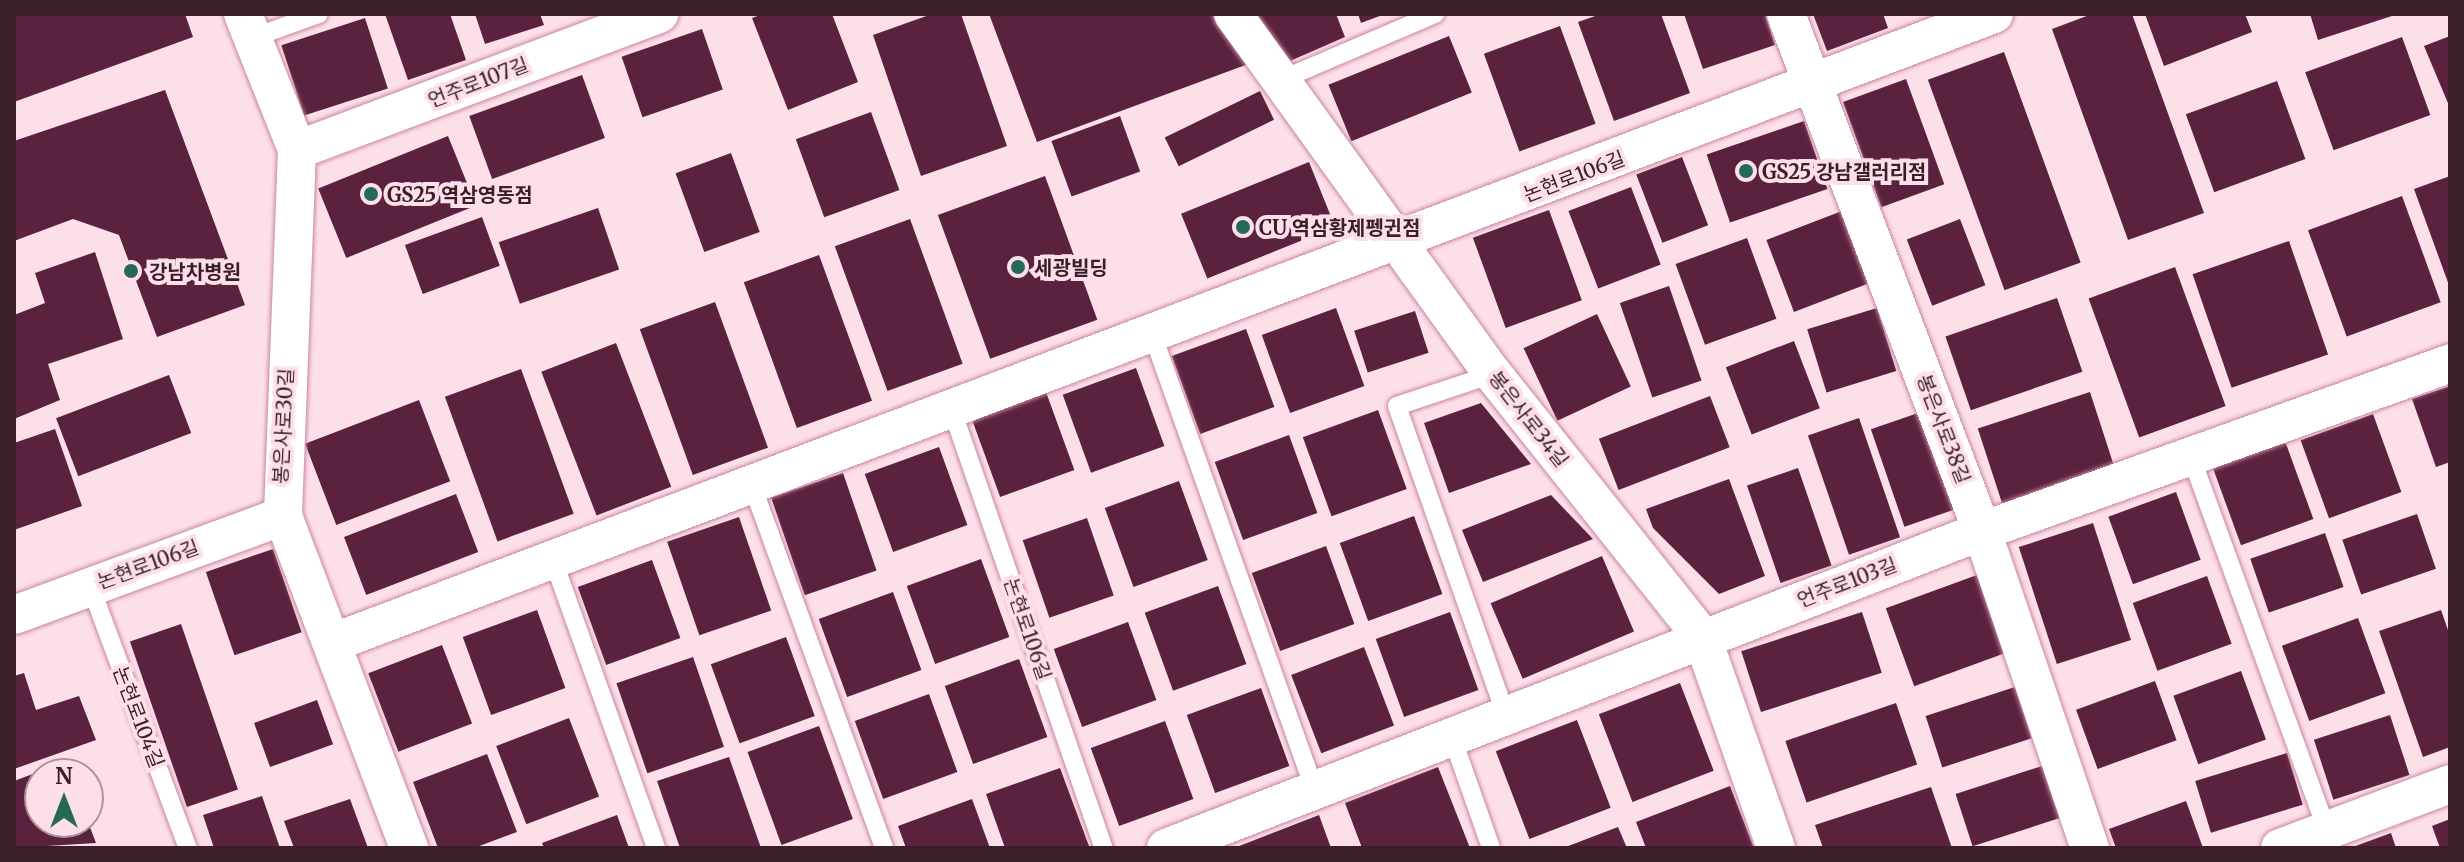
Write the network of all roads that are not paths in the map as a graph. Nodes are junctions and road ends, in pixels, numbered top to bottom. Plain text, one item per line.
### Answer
1 (319, 14) edge
2 (659, 14) edge
3 (1233, 14) edge
4 (1435, 14) edge
5 (1786, 14) edge
6 (1994, 14) edge
7 (248, 26) edge
8 (1281, 80) junction
9 (1813, 85) junction
10 (297, 150) junction
11 (1402, 241) junction
12 (1153, 336) junction
13 (2450, 363) edge
14 (1493, 374) junction
15 (952, 410) junction
16 (2190, 454) junction
17 (752, 485) junction
18 (283, 516) junction
19 (1982, 531) junction
20 (551, 554) junction
21 (90, 585) junction
22 (14, 615) edge
23 (1702, 637) junction
24 (332, 643) junction
25 (1506, 716) junction
26 (1452, 737) junction
27 (2450, 784) edge
28 (1315, 791) junction
29 (2327, 830) junction
30 (1189, 844) edge
31 (188, 848) edge
32 (409, 848) edge
33 (656, 848) edge
34 (884, 848) edge
35 (1104, 848) edge
36 (1491, 848) edge
37 (1776, 848) edge
38 (2090, 848) edge
39 (2280, 848) edge

1 - 7 lane, 봉은사로30길
2 - 10 street, 언주로107길
3 - 8 street, 봉은사로34길
4 - 8 lane
5 - 9 street, 봉은사로38길
6 - 9 street, 논현로106길
7 - 10 street, 봉은사로30길
8 - 11 street, 봉은사로34길
9 - 11 street, 논현로106길
9 - 19 street, 봉은사로38길
10 - 18 street, 봉은사로30길
11 - 12 street, 논현로106길
11 - 14 street, 봉은사로34길
12 - 15 street, 논현로106길
12 - 28 lane
13 - 16 street, 언주로103길
14 - 23 street, 봉은사로34길
14 - 25 lane
15 - 17 street, 논현로106길
15 - 35 lane, 논현로106길
16 - 19 street, 언주로103길
16 - 29 lane
17 - 20 street, 논현로106길
17 - 34 lane
18 - 21 street, 논현로106길
18 - 24 street, 봉은사로30길
19 - 23 street, 언주로103길
19 - 38 street, 봉은사로38길
20 - 24 street, 논현로106길
20 - 33 lane
21 - 22 street, 논현로106길
21 - 31 lane, 논현로104길
23 - 25 street, 언주로103길
23 - 37 street, 봉은사로34길
24 - 32 street, 봉은사로30길
25 - 26 street, 언주로103길
26 - 28 street, 언주로103길
26 - 36 lane
27 - 29 street
28 - 30 street, 언주로103길
29 - 39 street

